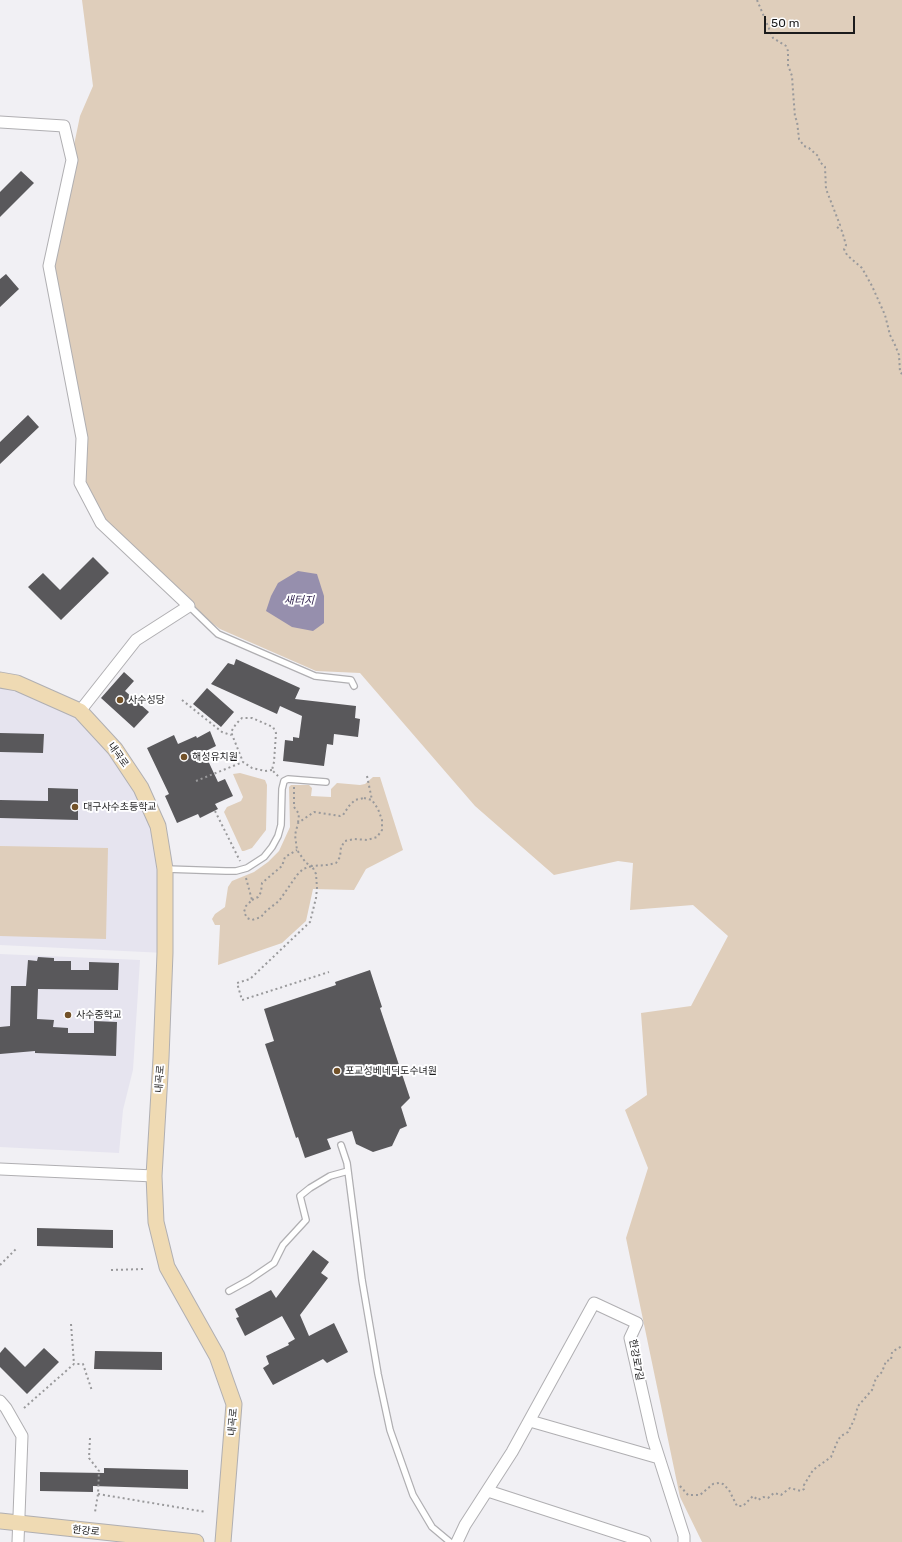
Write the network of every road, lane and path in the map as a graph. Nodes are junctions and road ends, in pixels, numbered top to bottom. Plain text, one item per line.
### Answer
1 (757, 0) edge
2 (0, 122) edge
3 (902, 374) edge
4 (189, 606) junction
5 (0, 680) edge
6 (354, 686) dead end
7 (182, 700) dead end
8 (80, 710) junction
9 (231, 735) junction
10 (243, 762) junction
11 (272, 770) junction
12 (367, 776) dead end
13 (196, 781) dead end
14 (284, 781) junction
15 (326, 782) dead end
16 (294, 784) dead end
17 (372, 800) junction
18 (215, 811) dead end
19 (298, 823) junction
20 (297, 850) junction
21 (241, 862) dead end
22 (312, 866) junction
23 (165, 869) junction
24 (245, 875) dead end
25 (252, 900) junction
26 (329, 972) dead end
27 (341, 1145) dead end
28 (0, 1169) edge
29 (348, 1171) junction
30 (154, 1176) junction
31 (17, 1248) dead end
32 (0, 1265) edge
33 (144, 1269) dead end
34 (111, 1270) dead end
35 (229, 1291) dead end
36 (71, 1324) dead end
37 (902, 1346) edge
38 (74, 1364) junction
39 (92, 1391) dead end
40 (0, 1401) edge
41 (24, 1408) dead end
42 (530, 1421) junction
43 (90, 1438) dead end
44 (659, 1458) junction
45 (679, 1484) dead end
46 (488, 1491) junction
47 (98, 1494) junction
48 (95, 1512) dead end
49 (206, 1512) dead end
50 (0, 1521) edge
51 (20, 1524) junction
52 (18, 1542) edge
53 (196, 1542) edge
54 (223, 1542) edge
55 (450, 1542) edge
56 (457, 1542) edge
57 (644, 1542) edge
58 (684, 1542) edge

1 - 3 path
2 - 4 street
4 - 6 lane
4 - 8 street
5 - 8 main road, 내곡로
7 - 9 path
8 - 23 main road, 내곡로
9 - 10 path
9 - 11 path
10 - 11 path
10 - 13 path
11 - 14 path
12 - 17 path
14 - 15 lane
14 - 23 lane
16 - 19 path
17 - 19 path
17 - 22 path
18 - 21 path
19 - 20 path
20 - 22 path
20 - 25 path
22 - 25 path
22 - 26 path
23 - 30 main road, 내곡로
24 - 25 path
27 - 29 lane
28 - 30 street
29 - 35 lane
29 - 55 lane
30 - 54 main road, 내곡로
31 - 32 path
33 - 34 path
36 - 38 path
37 - 45 path
38 - 39 path
38 - 41 path
40 - 51 street
42 - 44 street
42 - 44 street, 한강로7길
42 - 46 street, 한강로7길
43 - 47 path
44 - 58 street, 한강로7길
46 - 56 street, 한강로7길
46 - 57 street
47 - 48 path
47 - 49 path
50 - 51 main road, 한강로
51 - 52 street
51 - 53 main road, 한강로

